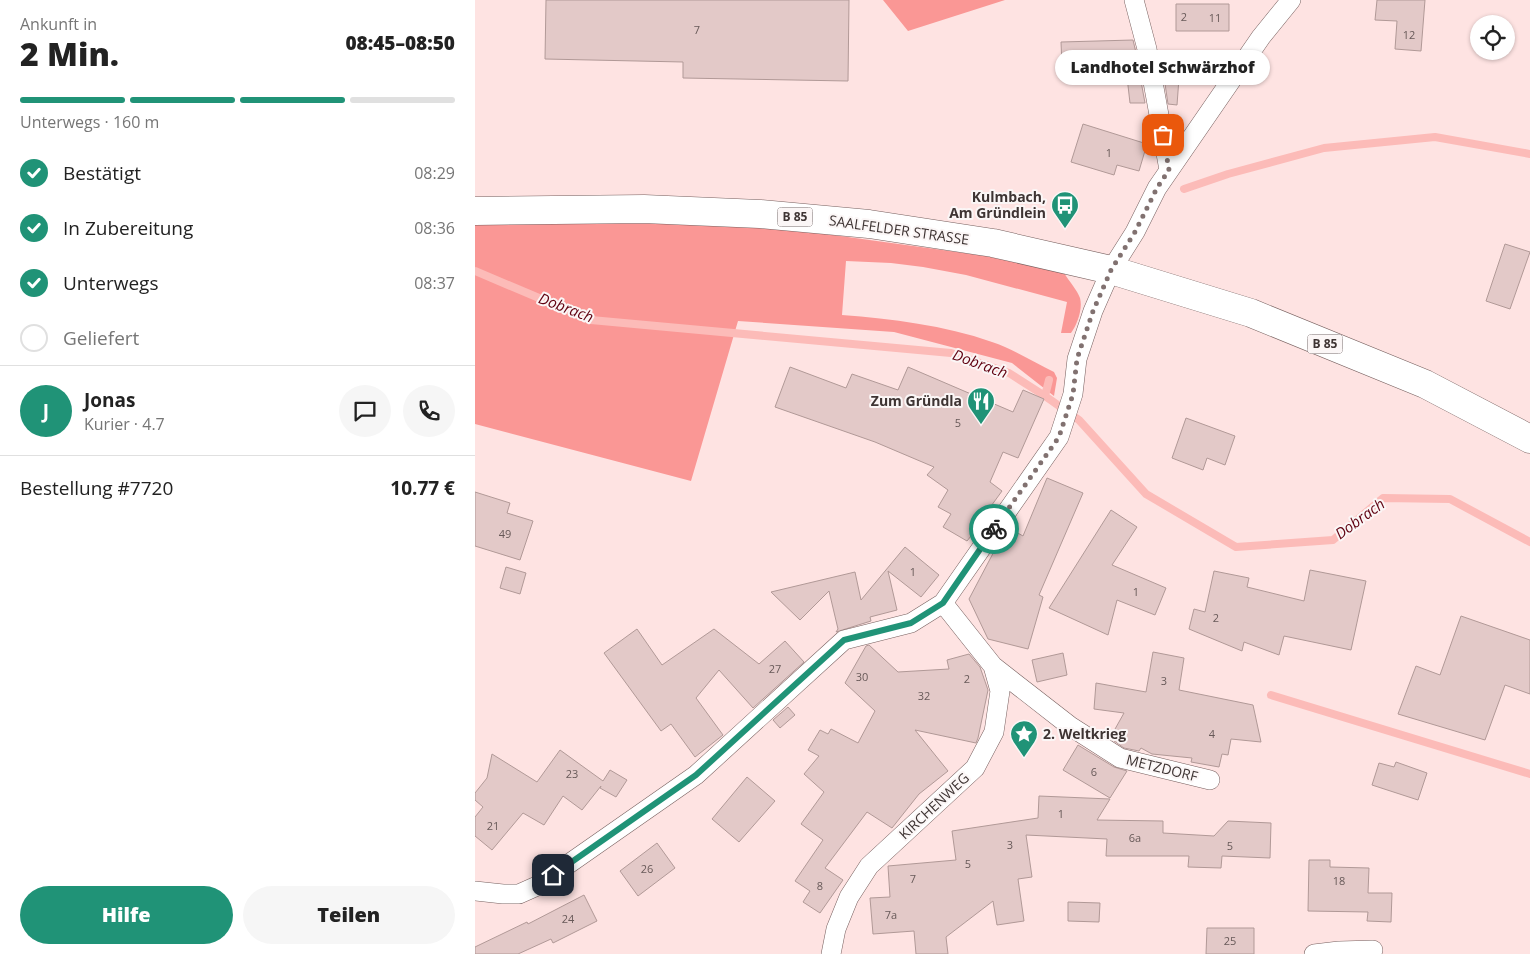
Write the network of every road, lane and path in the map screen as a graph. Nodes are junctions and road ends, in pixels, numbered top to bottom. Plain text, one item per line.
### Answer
1 (1134, 0) edge
2 (1291, 0) edge
3 (1169, 170) junction
4 (475, 211) edge
5 (1111, 270) junction
6 (1530, 440) edge
7 (943, 603) junction
8 (993, 666) junction
9 (1210, 780) dead end
10 (475, 891) edge
11 (1373, 950) dead end
12 (831, 954) edge
13 (1314, 954) edge

1 - 3 street
2 - 3 street
3 - 5 street
4 - 5 main road, SAALFELDER STRASSE / B 85
5 - 6 main road, B 85
5 - 7 street
7 - 8 street, KIRCHENWEG
7 - 10 street
8 - 9 street, METZDORF
8 - 12 street, KIRCHENWEG
11 - 13 street

